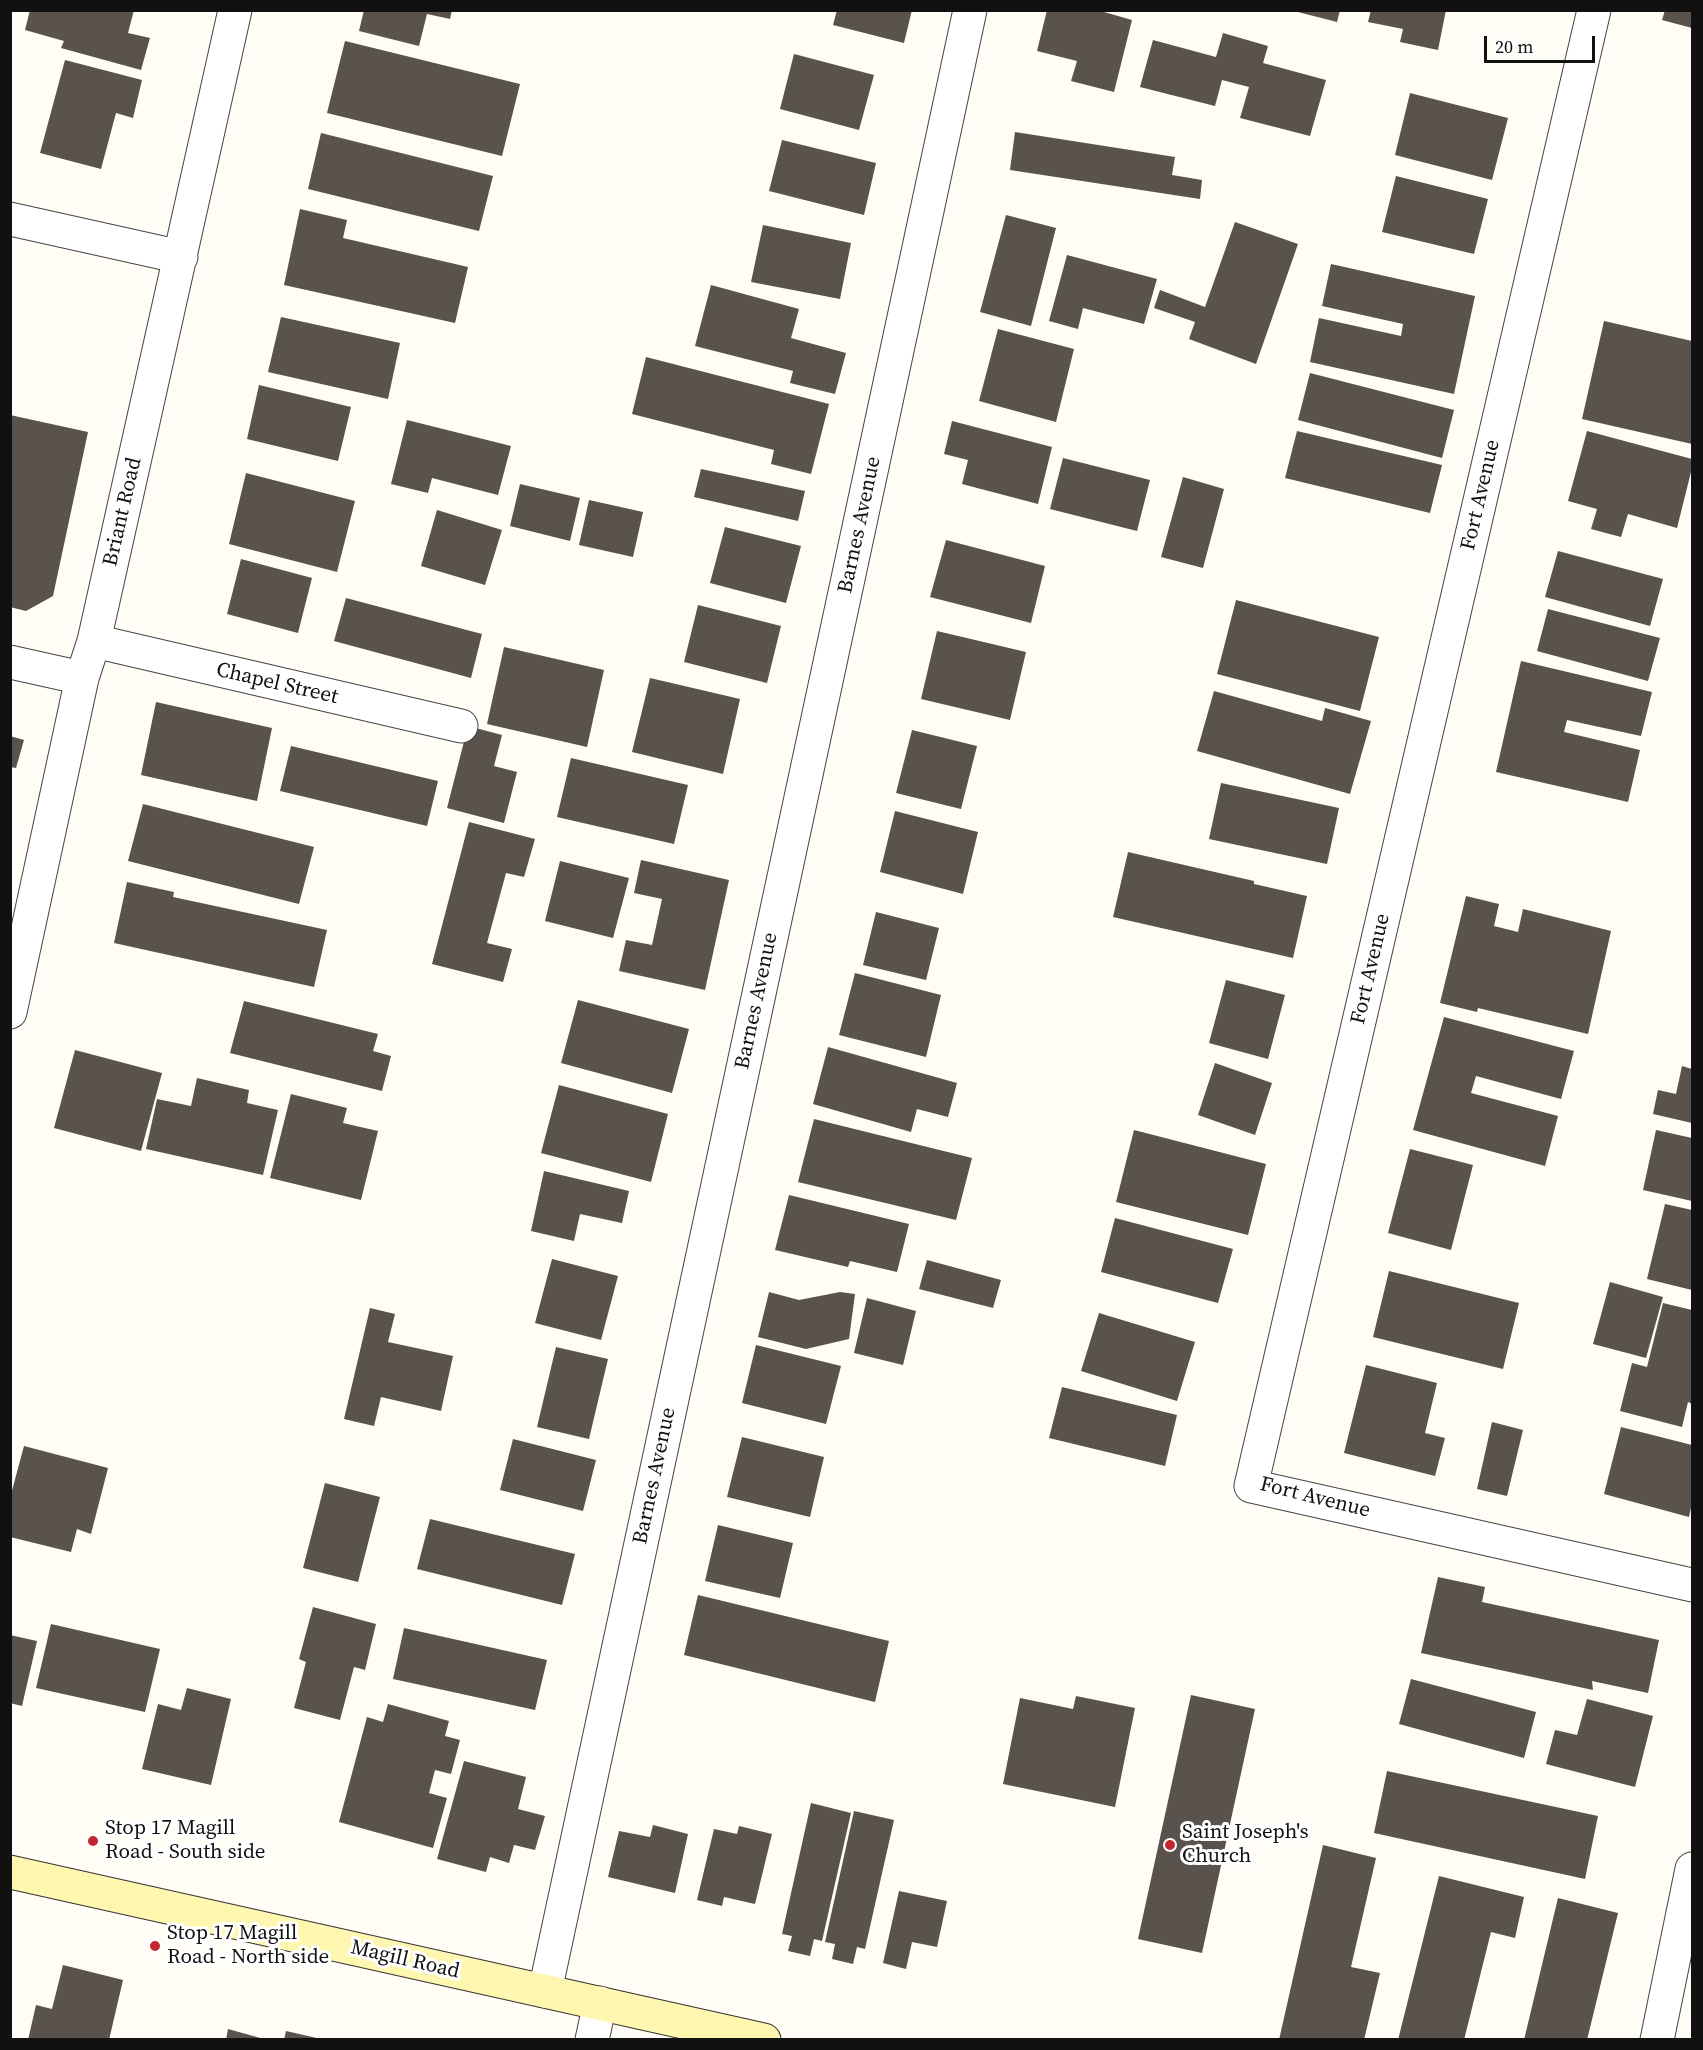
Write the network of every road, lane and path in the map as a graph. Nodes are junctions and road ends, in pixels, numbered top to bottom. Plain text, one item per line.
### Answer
1 (235, 10) edge
2 (970, 10) edge
3 (1594, 10) edge
4 (10, 219) edge
5 (181, 257) junction
6 (94, 641) junction
7 (10, 662) edge
8 (82, 678) junction
9 (461, 726) dead end
10 (10, 1012) edge
11 (1692, 1585) edge
12 (1692, 1869) edge
13 (10, 1872) edge
14 (544, 1991) junction
15 (600, 2003) junction
16 (592, 2040) edge
17 (764, 2040) edge
18 (1657, 2040) edge

1 - 5 street, Briant Road
2 - 14 street, Barnes Avenue
3 - 11 street, Fort Avenue
4 - 5 street
5 - 6 street, Briant Road
6 - 8 street, Briant Road
6 - 9 street, Chapel Street
7 - 8 street
8 - 10 street, Briant Road
12 - 18 street
13 - 14 main road, Magill Road
14 - 15 main road, Magill Road
15 - 16 street
15 - 17 main road, Magill Road

